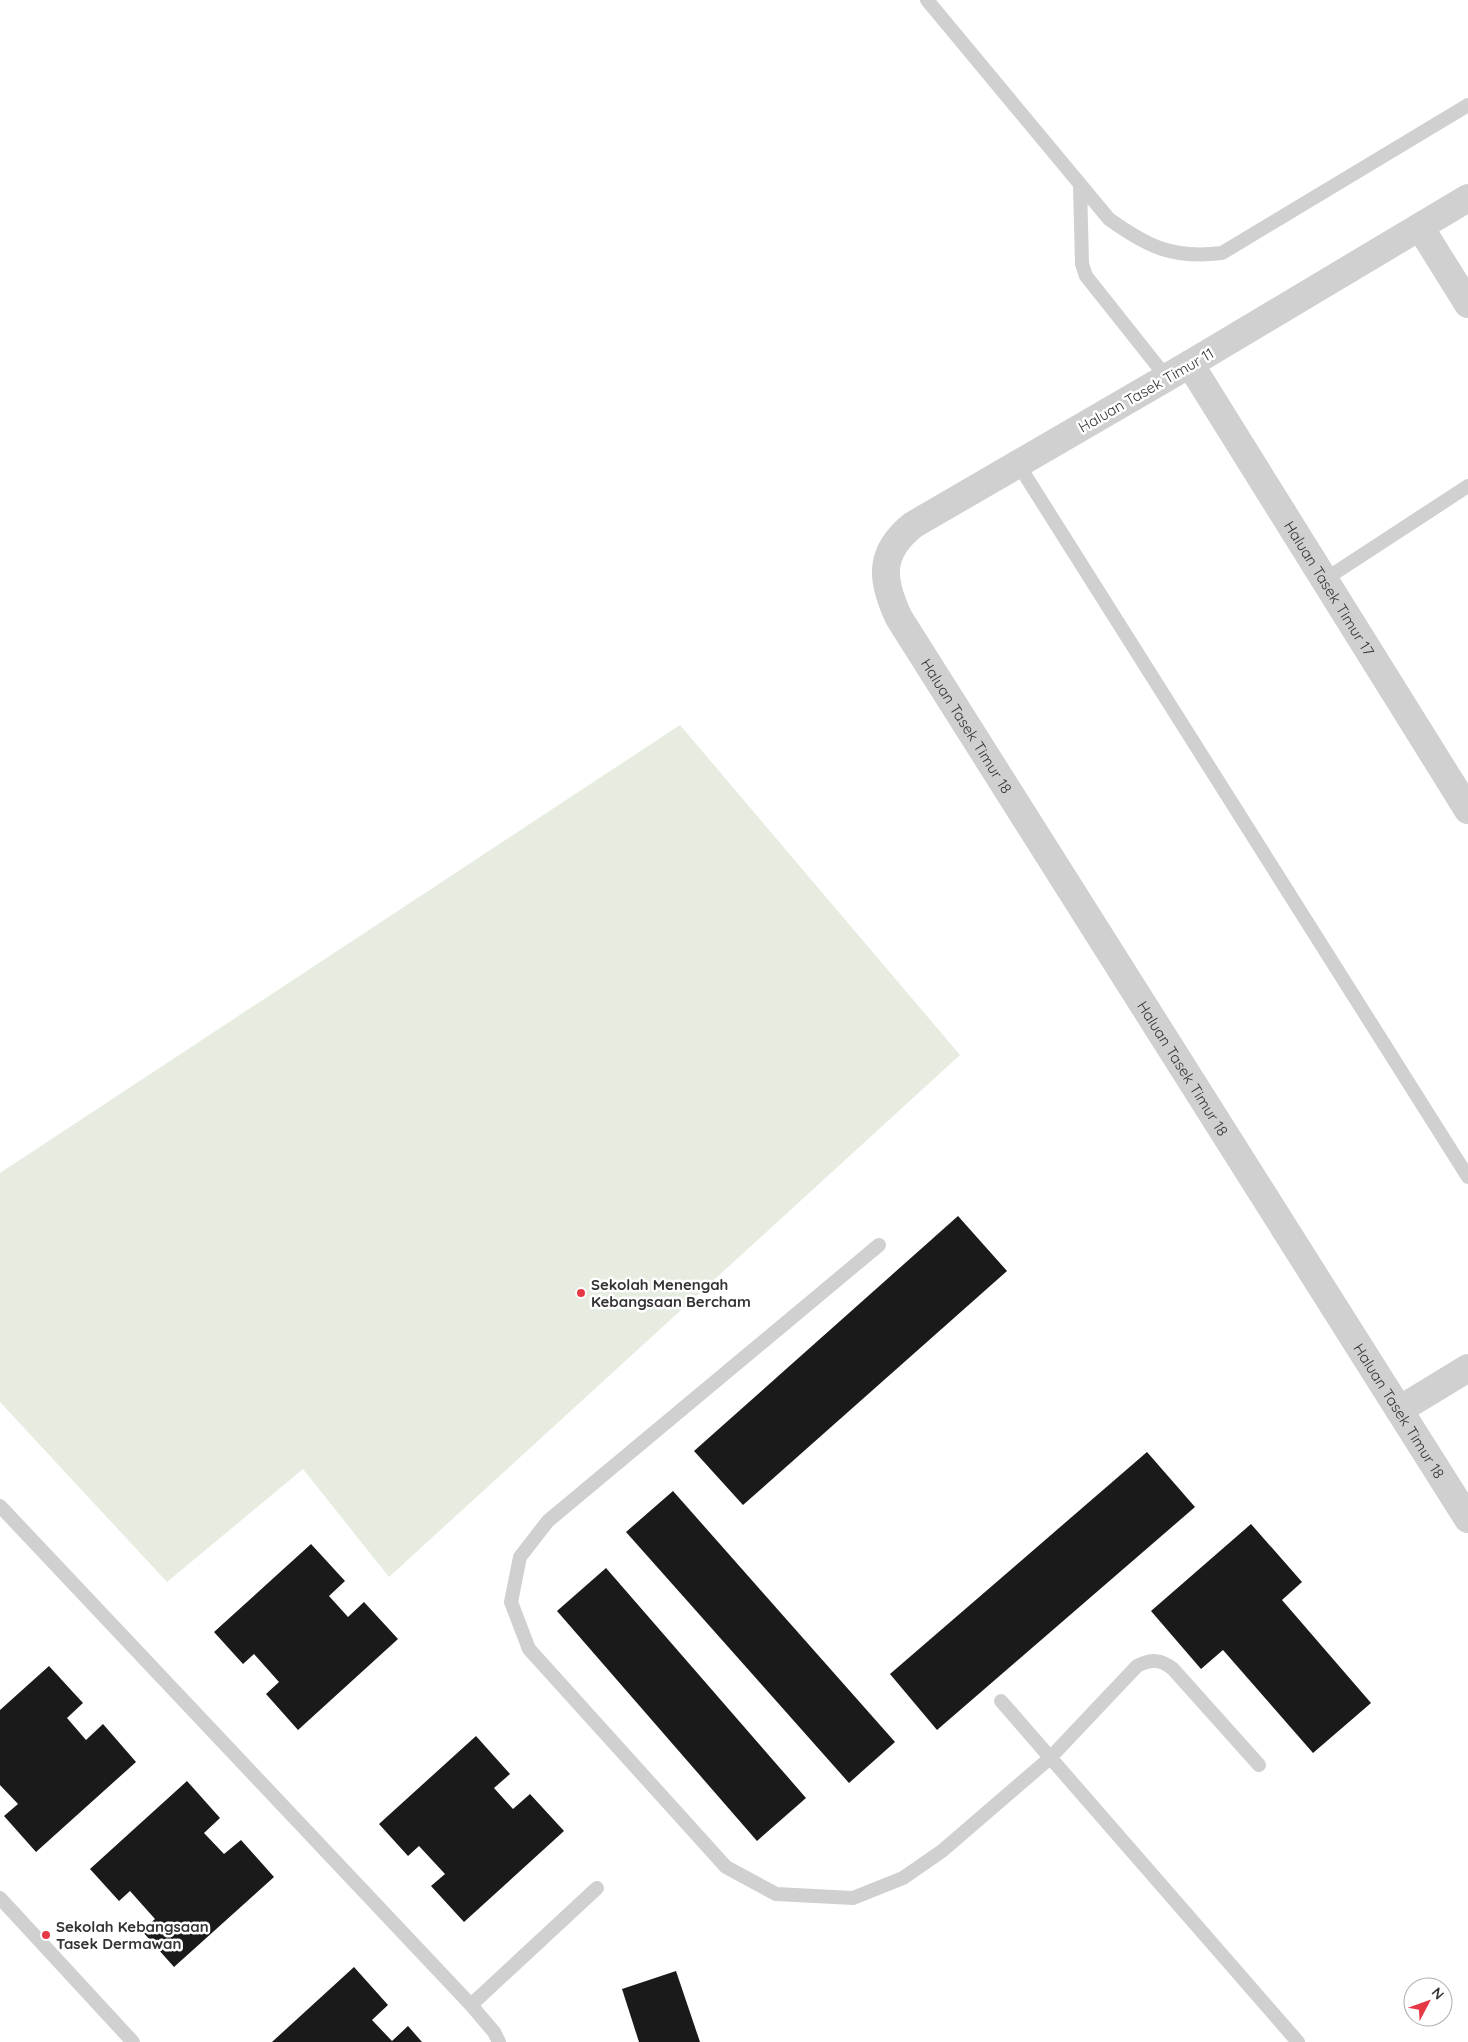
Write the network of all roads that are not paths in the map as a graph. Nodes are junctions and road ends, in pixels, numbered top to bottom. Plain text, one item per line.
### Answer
1 (927, 0) edge
2 (1468, 105) edge
3 (1080, 185) junction
4 (1468, 198) edge
5 (1420, 227) junction
6 (1468, 304) edge
7 (1190, 364) junction
8 (1166, 378) junction
9 (1018, 464) junction
10 (1468, 486) edge
11 (1324, 580) junction
12 (899, 618) joint
13 (1468, 810) edge
14 (1468, 1176) edge
15 (879, 1245) dead end
16 (1468, 1368) edge
17 (1399, 1410) junction
18 (0, 1506) edge
19 (1468, 1519) edge
20 (1001, 1701) dead end
21 (1050, 1758) junction
22 (1259, 1765) dead end
23 (597, 1888) dead end
24 (0, 1898) edge
25 (471, 2005) junction
26 (132, 2042) edge
27 (499, 2042) edge
28 (1298, 2042) edge

1 - 3 lane
2 - 3 lane
3 - 8 lane
4 - 5 street, Haluan Tasek Timur 11
5 - 6 street
5 - 7 street, Haluan Tasek Timur 11
7 - 8 street, Haluan Tasek Timur 11
7 - 11 street, Haluan Tasek Timur 17
8 - 9 street, Haluan Tasek Timur 11
9 - 12 street, Haluan Tasek Timur 11
9 - 14 lane
10 - 11 lane
11 - 13 street, Haluan Tasek Timur 17
12 - 17 street, Haluan Tasek Timur 18
15 - 21 lane
16 - 17 street
17 - 19 street, Haluan Tasek Timur 18
18 - 25 lane
20 - 21 lane
21 - 22 lane
21 - 28 lane
23 - 25 lane
24 - 26 lane
25 - 27 lane

